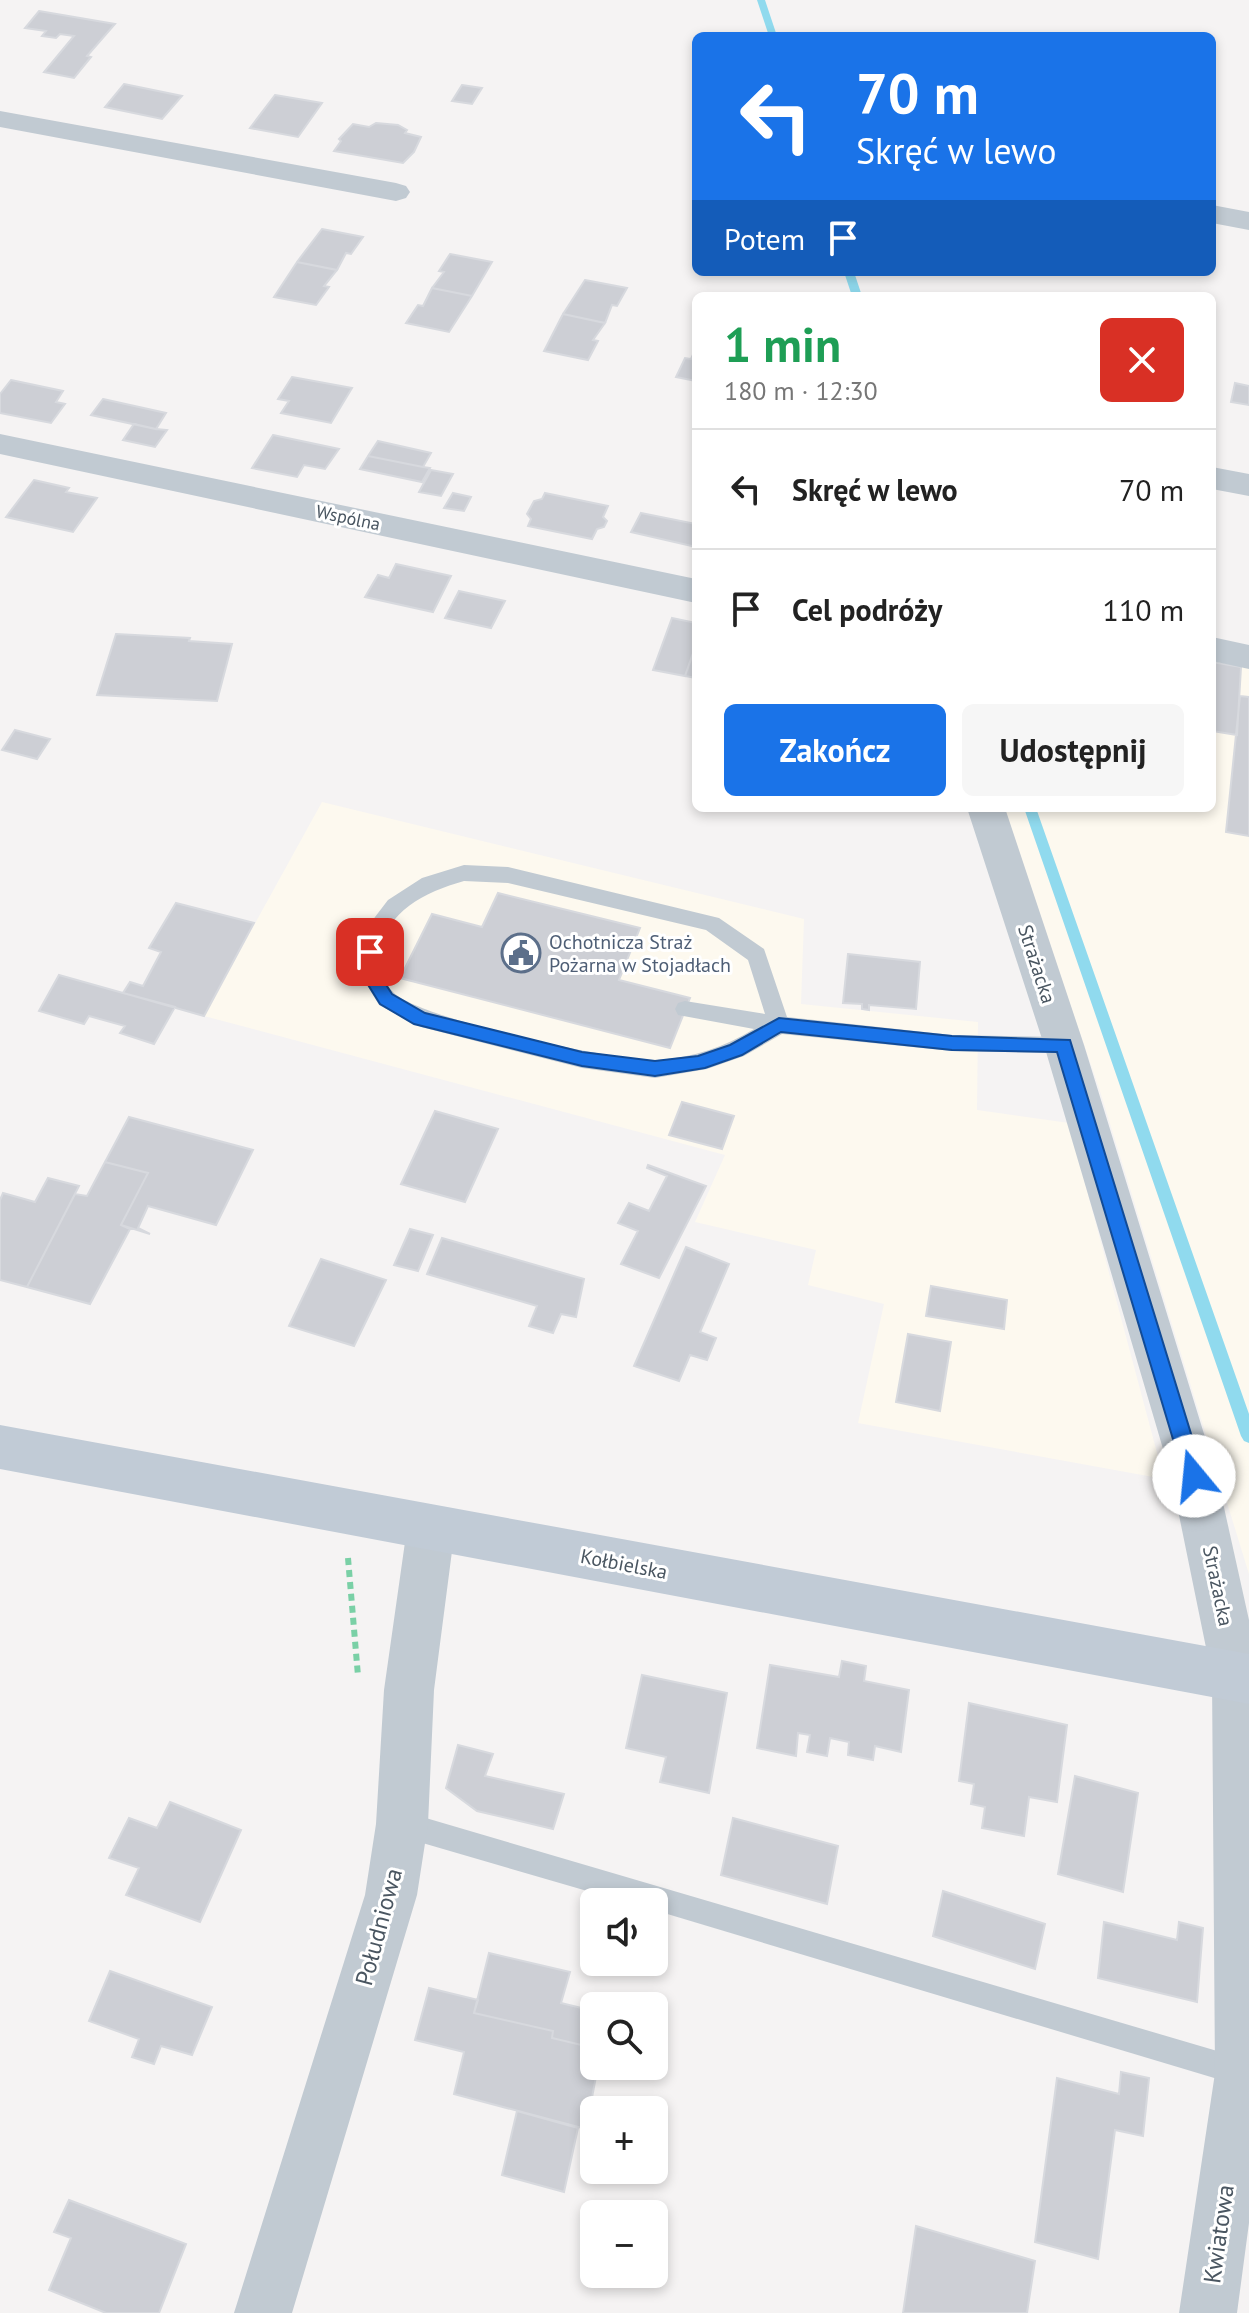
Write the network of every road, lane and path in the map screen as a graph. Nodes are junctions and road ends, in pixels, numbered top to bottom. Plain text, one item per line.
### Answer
1 (0, 119) edge
2 (396, 192) dead end
3 (1216, 215) edge
4 (1249, 221) edge
5 (0, 444) edge
6 (1216, 479) edge
7 (1249, 485) edge
8 (692, 590) edge
9 (1216, 650) edge
10 (1249, 657) edge
11 (987, 812) edge
12 (685, 1009) dead end
13 (779, 1025) junction
14 (1064, 1045) junction
15 (0, 1447) edge
16 (431, 1528) junction
17 (348, 1555) dead end
18 (1243, 1678) edge
19 (359, 1693) dead end
20 (402, 1824) junction
21 (1242, 2073) junction
22 (263, 2313) edge
23 (1208, 2313) edge

1 - 2 street
3 - 4 street
5 - 8 street, Wspólna
6 - 7 street
9 - 10 street
11 - 14 street, Strażacka
12 - 13 lane
13 - 13 lane
13 - 14 lane
14 - 18 street, Strażacka
15 - 16 street, Kołbielska
16 - 18 street, Kołbielska
16 - 20 street, Południowa
17 - 19 path
18 - 21 street, Kwiatowa
20 - 21 lane
20 - 22 street, Południowa
21 - 23 street, Kwiatowa

